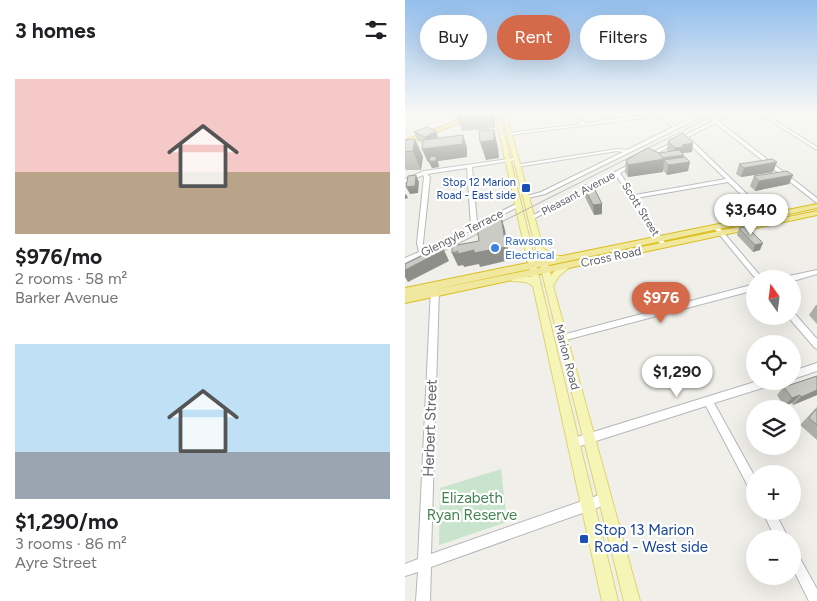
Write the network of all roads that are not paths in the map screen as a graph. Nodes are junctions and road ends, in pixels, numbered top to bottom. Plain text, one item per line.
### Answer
1 (504, 141) edge
2 (510, 141) edge
3 (648, 141) edge
4 (676, 141) edge
5 (688, 141) edge
6 (741, 141) edge
7 (804, 141) edge
8 (817, 149) edge
9 (627, 151) junction
10 (513, 162) junction
11 (469, 166) junction
12 (617, 172) junction
13 (424, 173) junction
14 (405, 180) edge
15 (730, 180) junction
16 (634, 197) junction
17 (527, 198) junction
18 (817, 201) edge
19 (519, 205) junction
20 (817, 206) edge
21 (817, 213) edge
22 (531, 218) junction
23 (771, 219) junction
24 (474, 226) junction
25 (719, 230) junction
26 (662, 242) junction
27 (539, 249) junction
28 (424, 252) junction
29 (530, 254) junction
30 (405, 261) edge
31 (565, 263) junction
32 (544, 267) junction
33 (533, 270) junction
34 (752, 270) edge
35 (817, 272) edge
36 (512, 274) junction
37 (801, 276) edge
38 (537, 285) junction
39 (549, 286) junction
40 (435, 289) junction
41 (746, 290) edge
42 (405, 292) edge
43 (405, 299) edge
44 (800, 325) edge
45 (562, 338) junction
46 (817, 345) edge
47 (746, 389) edge
48 (708, 401) junction
49 (589, 439) junction
50 (573, 443) junction
51 (746, 471) edge
52 (605, 499) junction
53 (588, 506) junction
54 (425, 563) junction
55 (405, 570) edge
56 (801, 572) edge
57 (423, 601) edge
58 (610, 601) edge
59 (632, 601) edge
60 (816, 601) edge

1 - 10 main road, Marion Road
2 - 10 main road, Marion Road
3 - 9 street
4 - 12 street, Pleasant Avenue
5 - 15 street
6 - 18 street
7 - 8 street
9 - 10 street
9 - 17 street
10 - 11 street
10 - 17 main road, Marion Road
10 - 19 main road, Marion Road
11 - 13 street
11 - 24 street
12 - 16 street, Scott Street
12 - 22 street, Pleasant Avenue
13 - 14 street
13 - 28 street
15 - 16 street
15 - 23 street
16 - 26 street, Scott Street
17 - 22 main road, Marion Road
19 - 24 street, Glengyle Terrace
19 - 29 main road, Marion Road
20 - 23 highway, Cross Road
21 - 23 highway, Cross Road
22 - 27 main road, Marion Road
23 - 25 highway, Cross Road
24 - 28 street, Glengyle Terrace
25 - 26 highway, Cross Road
25 - 34 street
26 - 31 highway, Cross Road
27 - 31 main road
27 - 32 main road, Marion Road
28 - 30 street, Glengyle Terrace
29 - 33 main road, Marion Road
29 - 36 main road
31 - 32 highway, Cross Road
31 - 39 main road
32 - 33 highway, Cross Road
32 - 39 main road, Marion Road
33 - 36 highway, Cross Road
33 - 38 main road, Marion Road
35 - 37 street
36 - 38 main road
36 - 40 highway, Cross Road
38 - 50 main road, Marion Road
39 - 45 main road, Marion Road
40 - 42 highway, Cross Road
40 - 43 highway, Cross Road
40 - 54 street, Herbert Street
41 - 45 street
44 - 46 street
45 - 49 main road, Marion Road
47 - 48 street
48 - 49 street
48 - 51 street
49 - 50 street
49 - 52 main road, Marion Road
50 - 53 main road, Marion Road
52 - 53 street
52 - 59 main road, Marion Road
53 - 54 street
53 - 58 main road, Marion Road
54 - 55 street
54 - 57 street, Herbert Street
56 - 60 street

